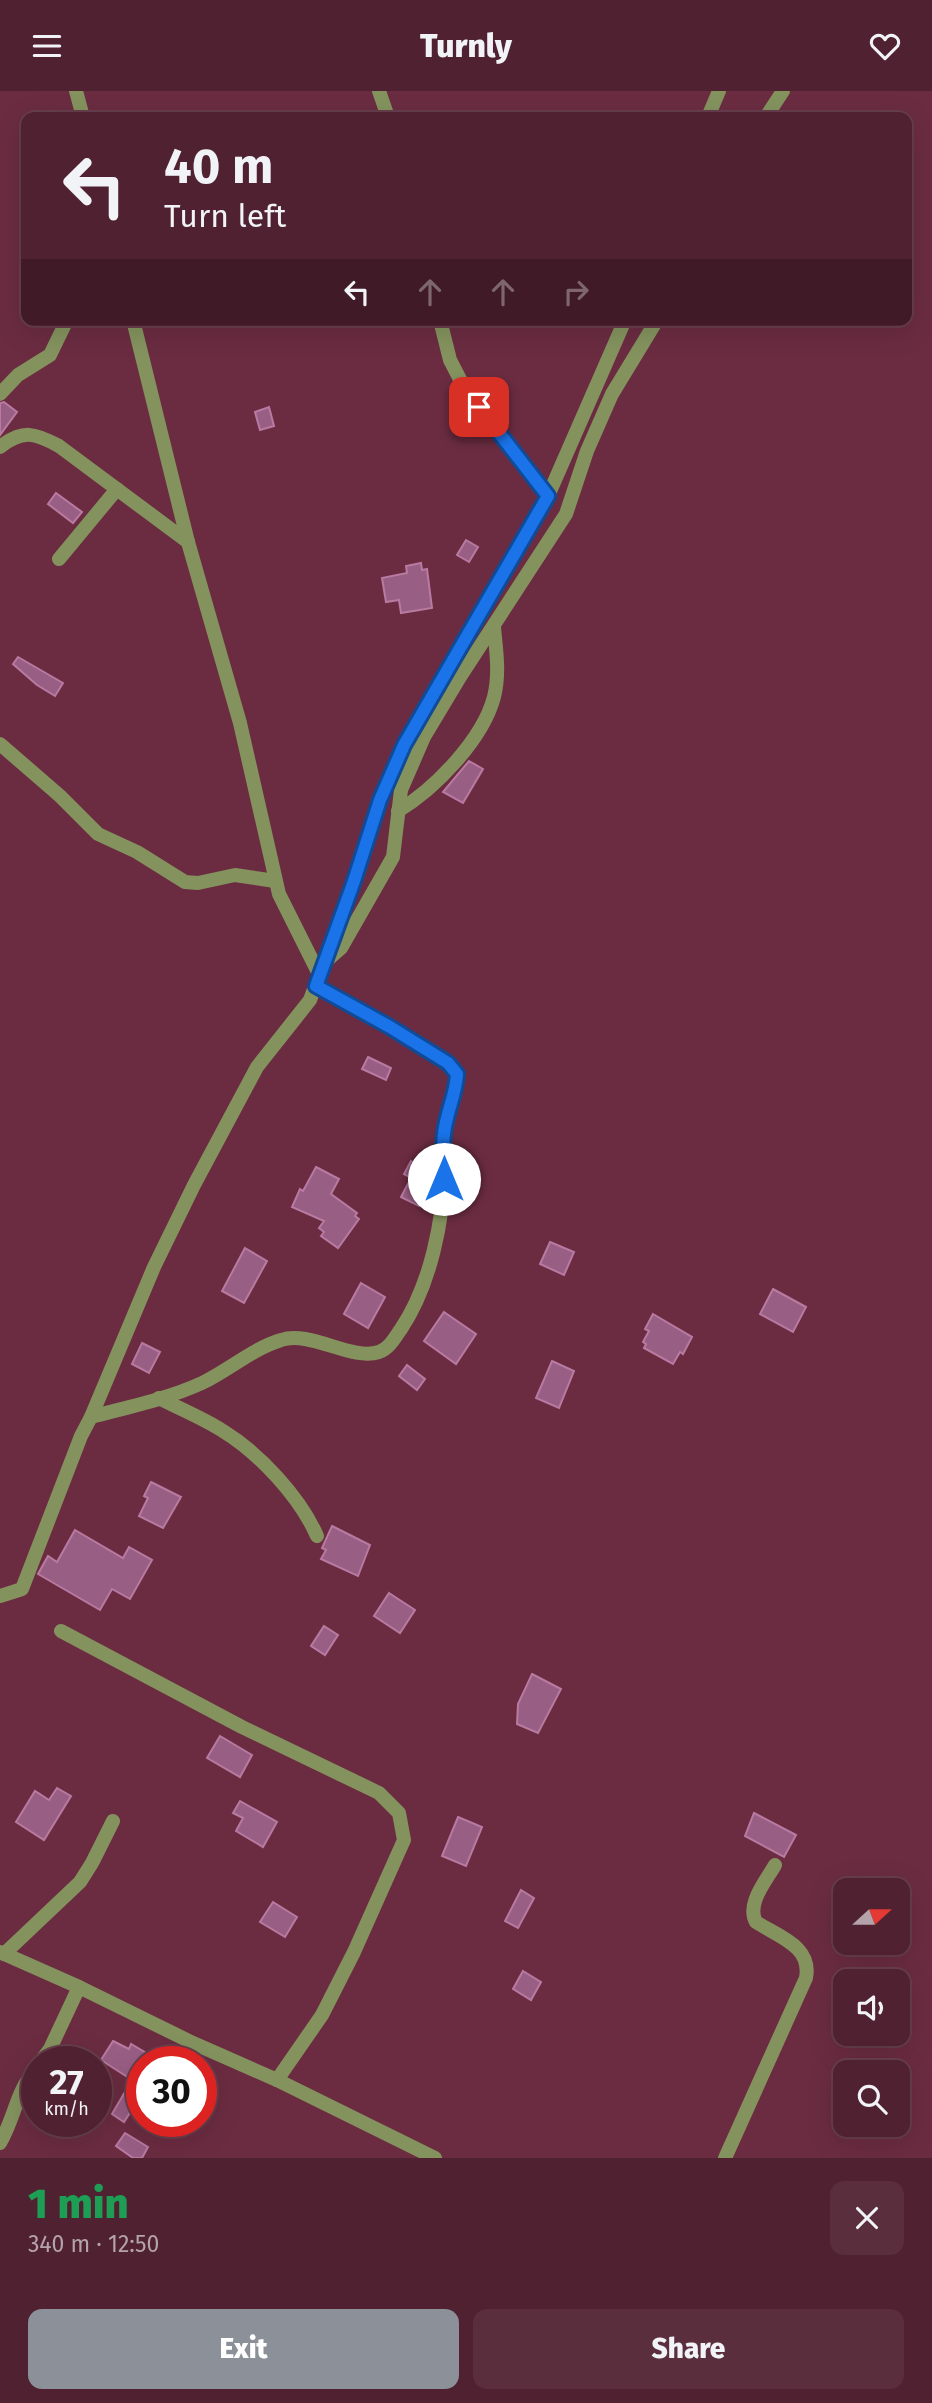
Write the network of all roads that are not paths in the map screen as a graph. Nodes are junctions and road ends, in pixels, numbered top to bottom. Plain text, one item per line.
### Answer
1 (76, 91) edge
2 (379, 91) edge
3 (719, 91) edge
4 (783, 91) edge
5 (82, 112) edge
6 (386, 112) edge
7 (710, 112) edge
8 (769, 112) edge
9 (65, 326) edge
10 (134, 326) edge
11 (442, 326) edge
12 (622, 326) edge
13 (653, 326) edge
14 (0, 394) edge
15 (0, 446) edge
16 (117, 489) junction
17 (548, 496) junction
18 (188, 542) junction
19 (59, 559) dead end
20 (494, 627) junction
21 (0, 744) edge
22 (398, 811) junction
23 (275, 881) junction
24 (320, 975) junction
25 (159, 1398) junction
26 (91, 1417) junction
27 (317, 1536) dead end
28 (0, 1596) edge
29 (61, 1632) dead end
30 (113, 1821) dead end
31 (775, 1865) dead end
32 (2, 1953) edge
33 (79, 1987) junction
34 (51, 2046) edge
35 (277, 2080) junction
36 (21, 2088) edge
37 (0, 2143) edge
38 (435, 2158) edge
39 (725, 2158) edge

1 - 5 street
2 - 6 street
3 - 7 street
4 - 8 street
9 - 14 street
10 - 18 street
11 - 17 street
12 - 17 street
13 - 20 street
15 - 16 street
16 - 18 street
16 - 19 street
17 - 24 street
18 - 23 street
20 - 22 street
20 - 22 street
21 - 23 street
22 - 24 street
23 - 24 street
24 - 25 street
24 - 26 street
25 - 26 street
25 - 27 street
26 - 28 street
29 - 35 street
30 - 32 street
31 - 39 street
32 - 33 street
33 - 34 street
33 - 35 street
35 - 38 street
36 - 37 street

